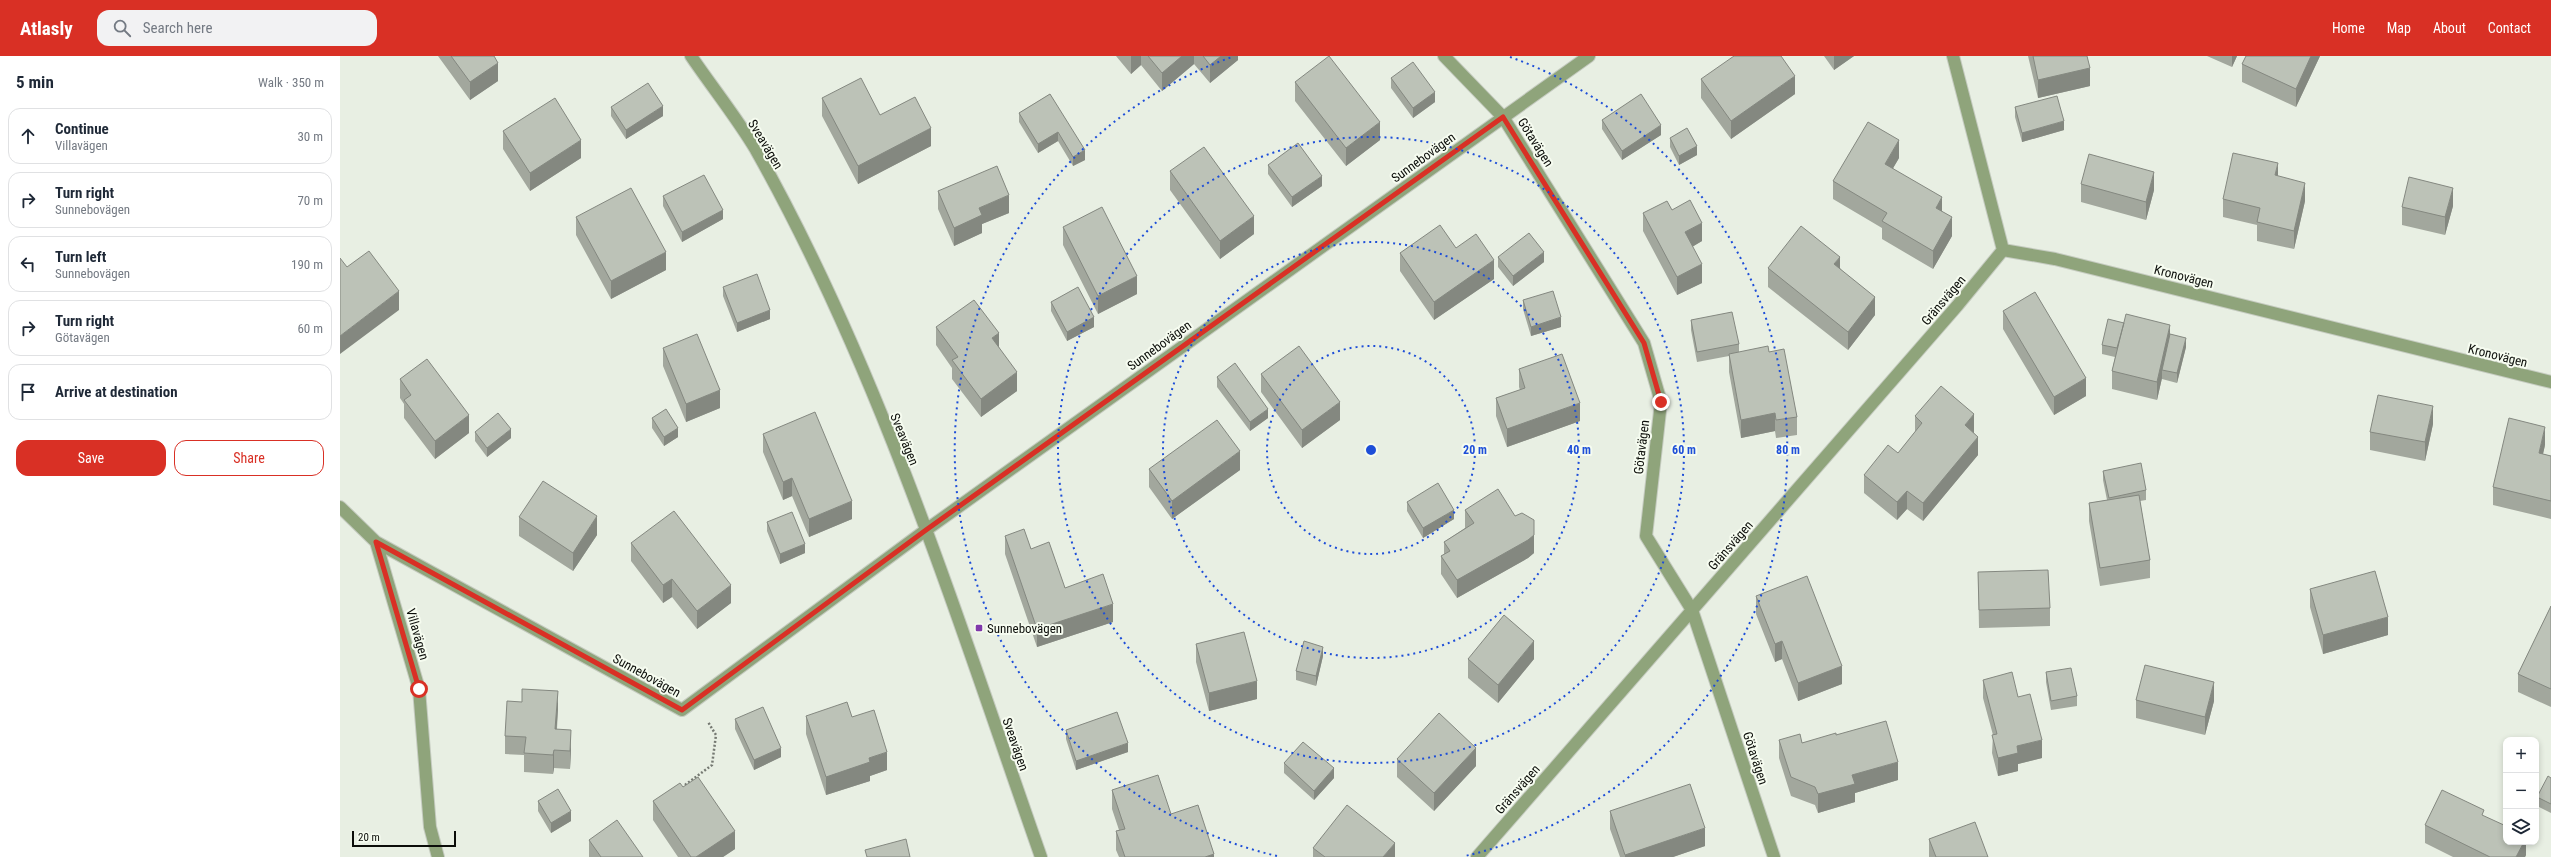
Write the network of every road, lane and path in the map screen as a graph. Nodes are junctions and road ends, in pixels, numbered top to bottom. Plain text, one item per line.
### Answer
1 (691, 56) edge
2 (1444, 56) edge
3 (1589, 56) edge
4 (1953, 56) edge
5 (1503, 117) junction
6 (2003, 250) junction
7 (2551, 382) edge
8 (340, 507) edge
9 (926, 530) junction
10 (376, 542) junction
11 (1692, 610) junction
12 (696, 700) junction
13 (685, 785) edge
14 (438, 857) edge
15 (1041, 857) edge
16 (1477, 857) edge
17 (1774, 857) edge

1 - 9 street, Sveavägen
2 - 5 street, Götavägen
3 - 5 street, Sunnebovägen
4 - 6 street
5 - 9 street, Sunnebovägen
5 - 11 street, Götavägen
6 - 7 street, Kronovägen
6 - 11 street, Gränsvägen
8 - 10 street, Villavägen
9 - 12 street, Sunnebovägen
9 - 15 street, Sveavägen
10 - 12 street, Sunnebovägen
10 - 14 street, Villavägen
11 - 16 street, Gränsvägen
11 - 17 street, Götavägen
12 - 13 path

